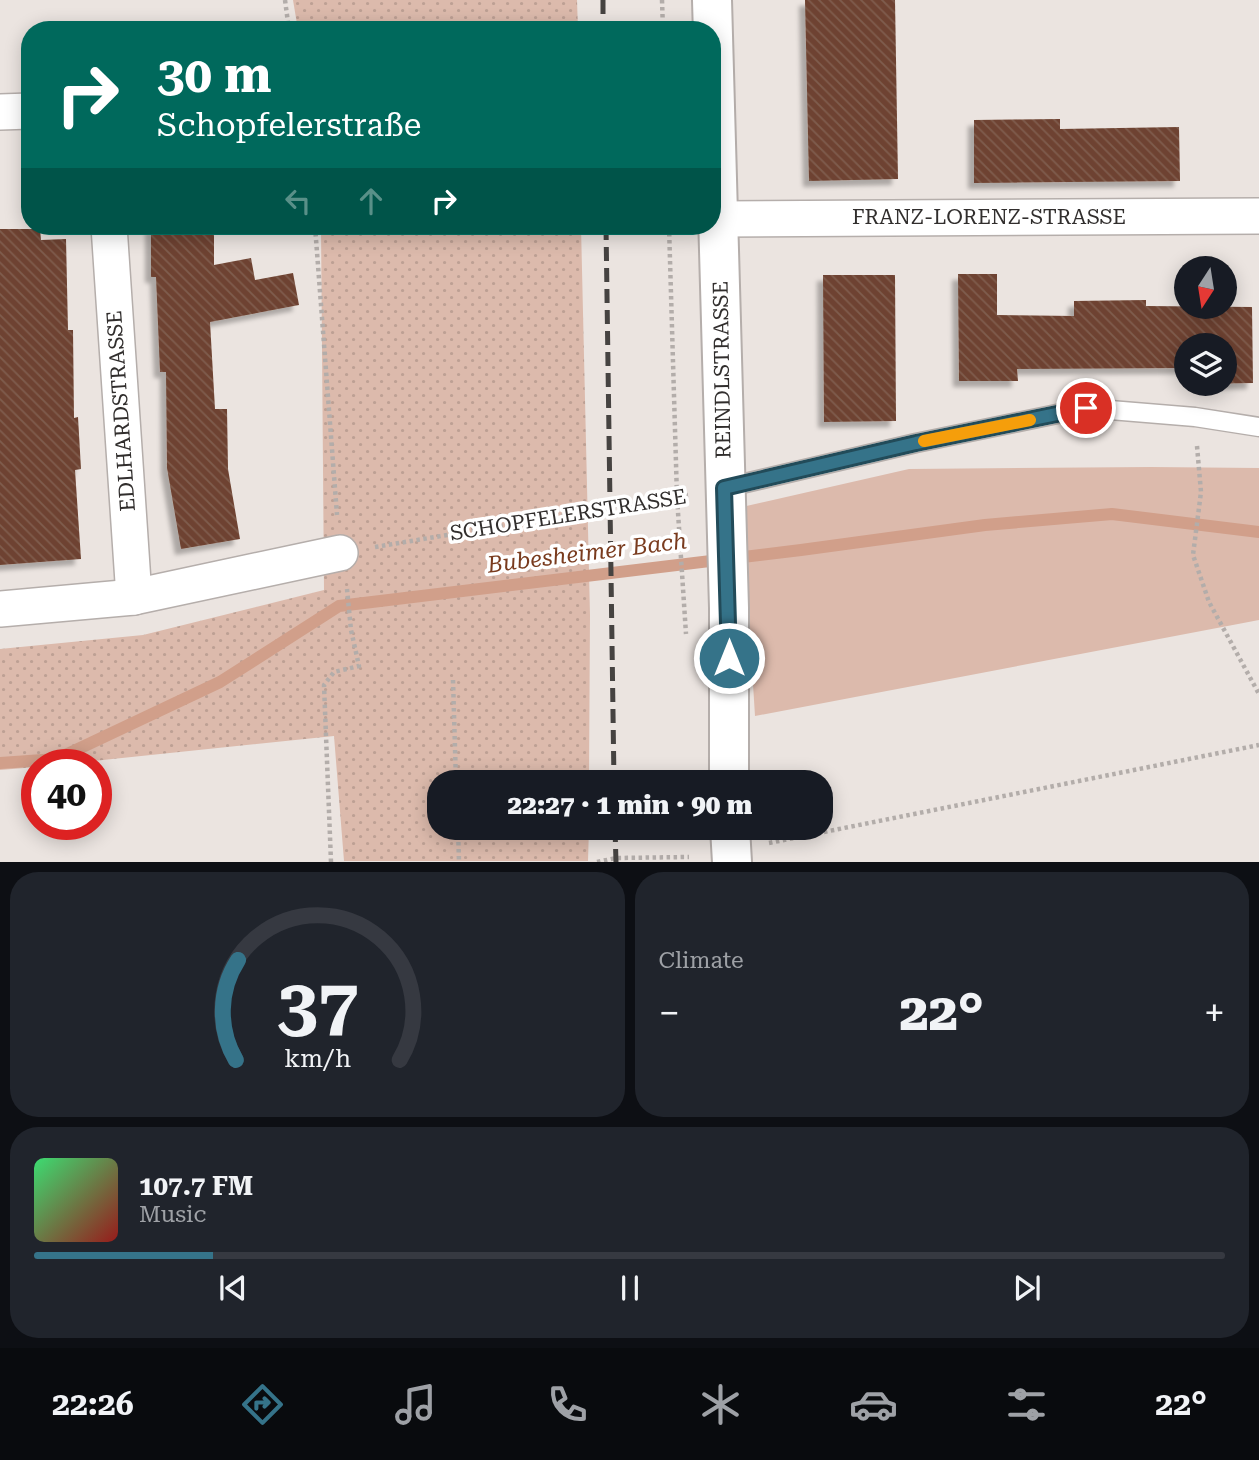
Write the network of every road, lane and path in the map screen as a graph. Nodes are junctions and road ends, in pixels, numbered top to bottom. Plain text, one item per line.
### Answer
1 (285, 0) edge
2 (662, 0) edge
3 (712, 0) edge
4 (288, 21) edge
5 (663, 21) edge
6 (713, 21) edge
7 (21, 111) edge
8 (0, 112) edge
9 (1259, 216) edge
10 (721, 219) edge
11 (109, 235) edge
12 (316, 235) edge
13 (669, 235) edge
14 (719, 235) edge
15 (1195, 417) junction
16 (1259, 426) edge
17 (677, 498) junction
18 (725, 504) junction
19 (343, 565) junction
20 (134, 597) junction
21 (685, 605) dead end
22 (0, 609) edge
23 (453, 680) dead end
24 (1259, 694) edge
25 (1259, 745) edge
26 (456, 770) edge
27 (729, 770) edge
28 (458, 840) edge
29 (730, 847) edge
30 (689, 857) dead end
31 (331, 862) edge
32 (459, 862) edge
33 (597, 862) edge

1 - 4 path
2 - 5 path
3 - 6 street, REINDLSTRASSE
7 - 8 street
9 - 10 street, FRANZ-LORENZ-STRASSE
11 - 20 street, EDLHARDSTRASSE
12 - 19 path
13 - 17 path
14 - 18 street, REINDLSTRASSE
15 - 16 lane
15 - 18 lane
15 - 24 path
17 - 18 path, SCHOPFELERSTRASSE
17 - 19 path, SCHOPFELERSTRASSE
17 - 21 path
18 - 27 street, REINDLSTRASSE
19 - 20 street
19 - 31 path
20 - 22 street
23 - 26 path
25 - 29 path
28 - 32 path
30 - 33 path

